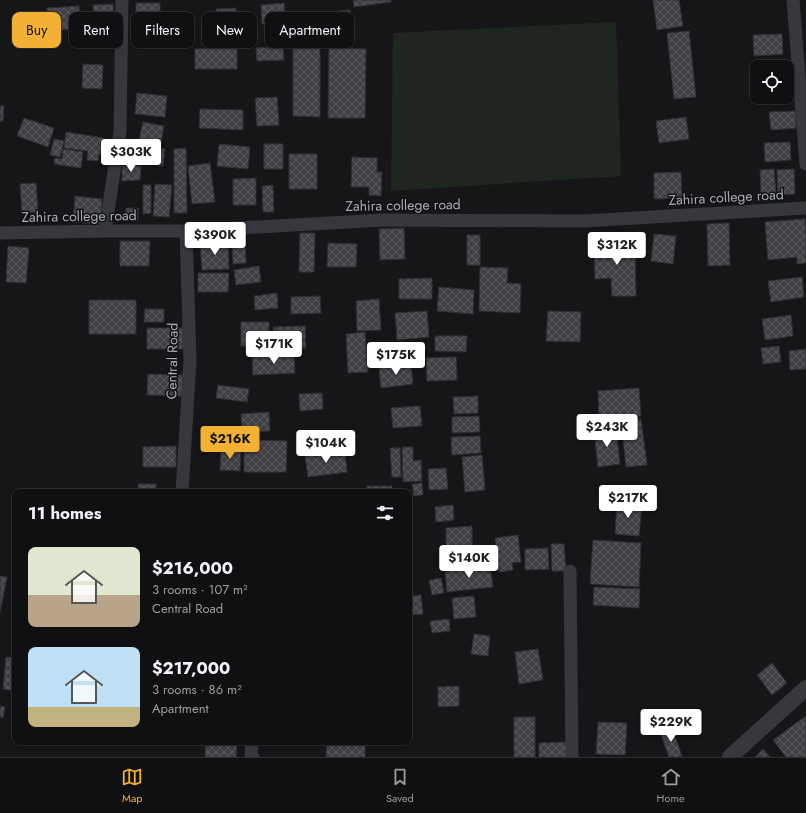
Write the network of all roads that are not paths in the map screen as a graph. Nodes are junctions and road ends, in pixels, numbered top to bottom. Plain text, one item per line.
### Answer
1 (122, 0) edge
2 (793, 0) edge
3 (806, 164) edge
4 (806, 208) edge
5 (105, 231) junction
6 (186, 231) junction
7 (0, 233) edge
8 (182, 489) edge
9 (570, 571) dead end
10 (806, 688) edge
11 (252, 745) edge
12 (253, 757) edge
13 (572, 757) edge
14 (730, 757) edge

1 - 5 street
2 - 3 street
4 - 6 street, Zahira college road
5 - 6 street, Zahira college road
5 - 7 street, Zahira college road
6 - 8 street, Central Road
9 - 13 street
10 - 14 street
11 - 12 street

